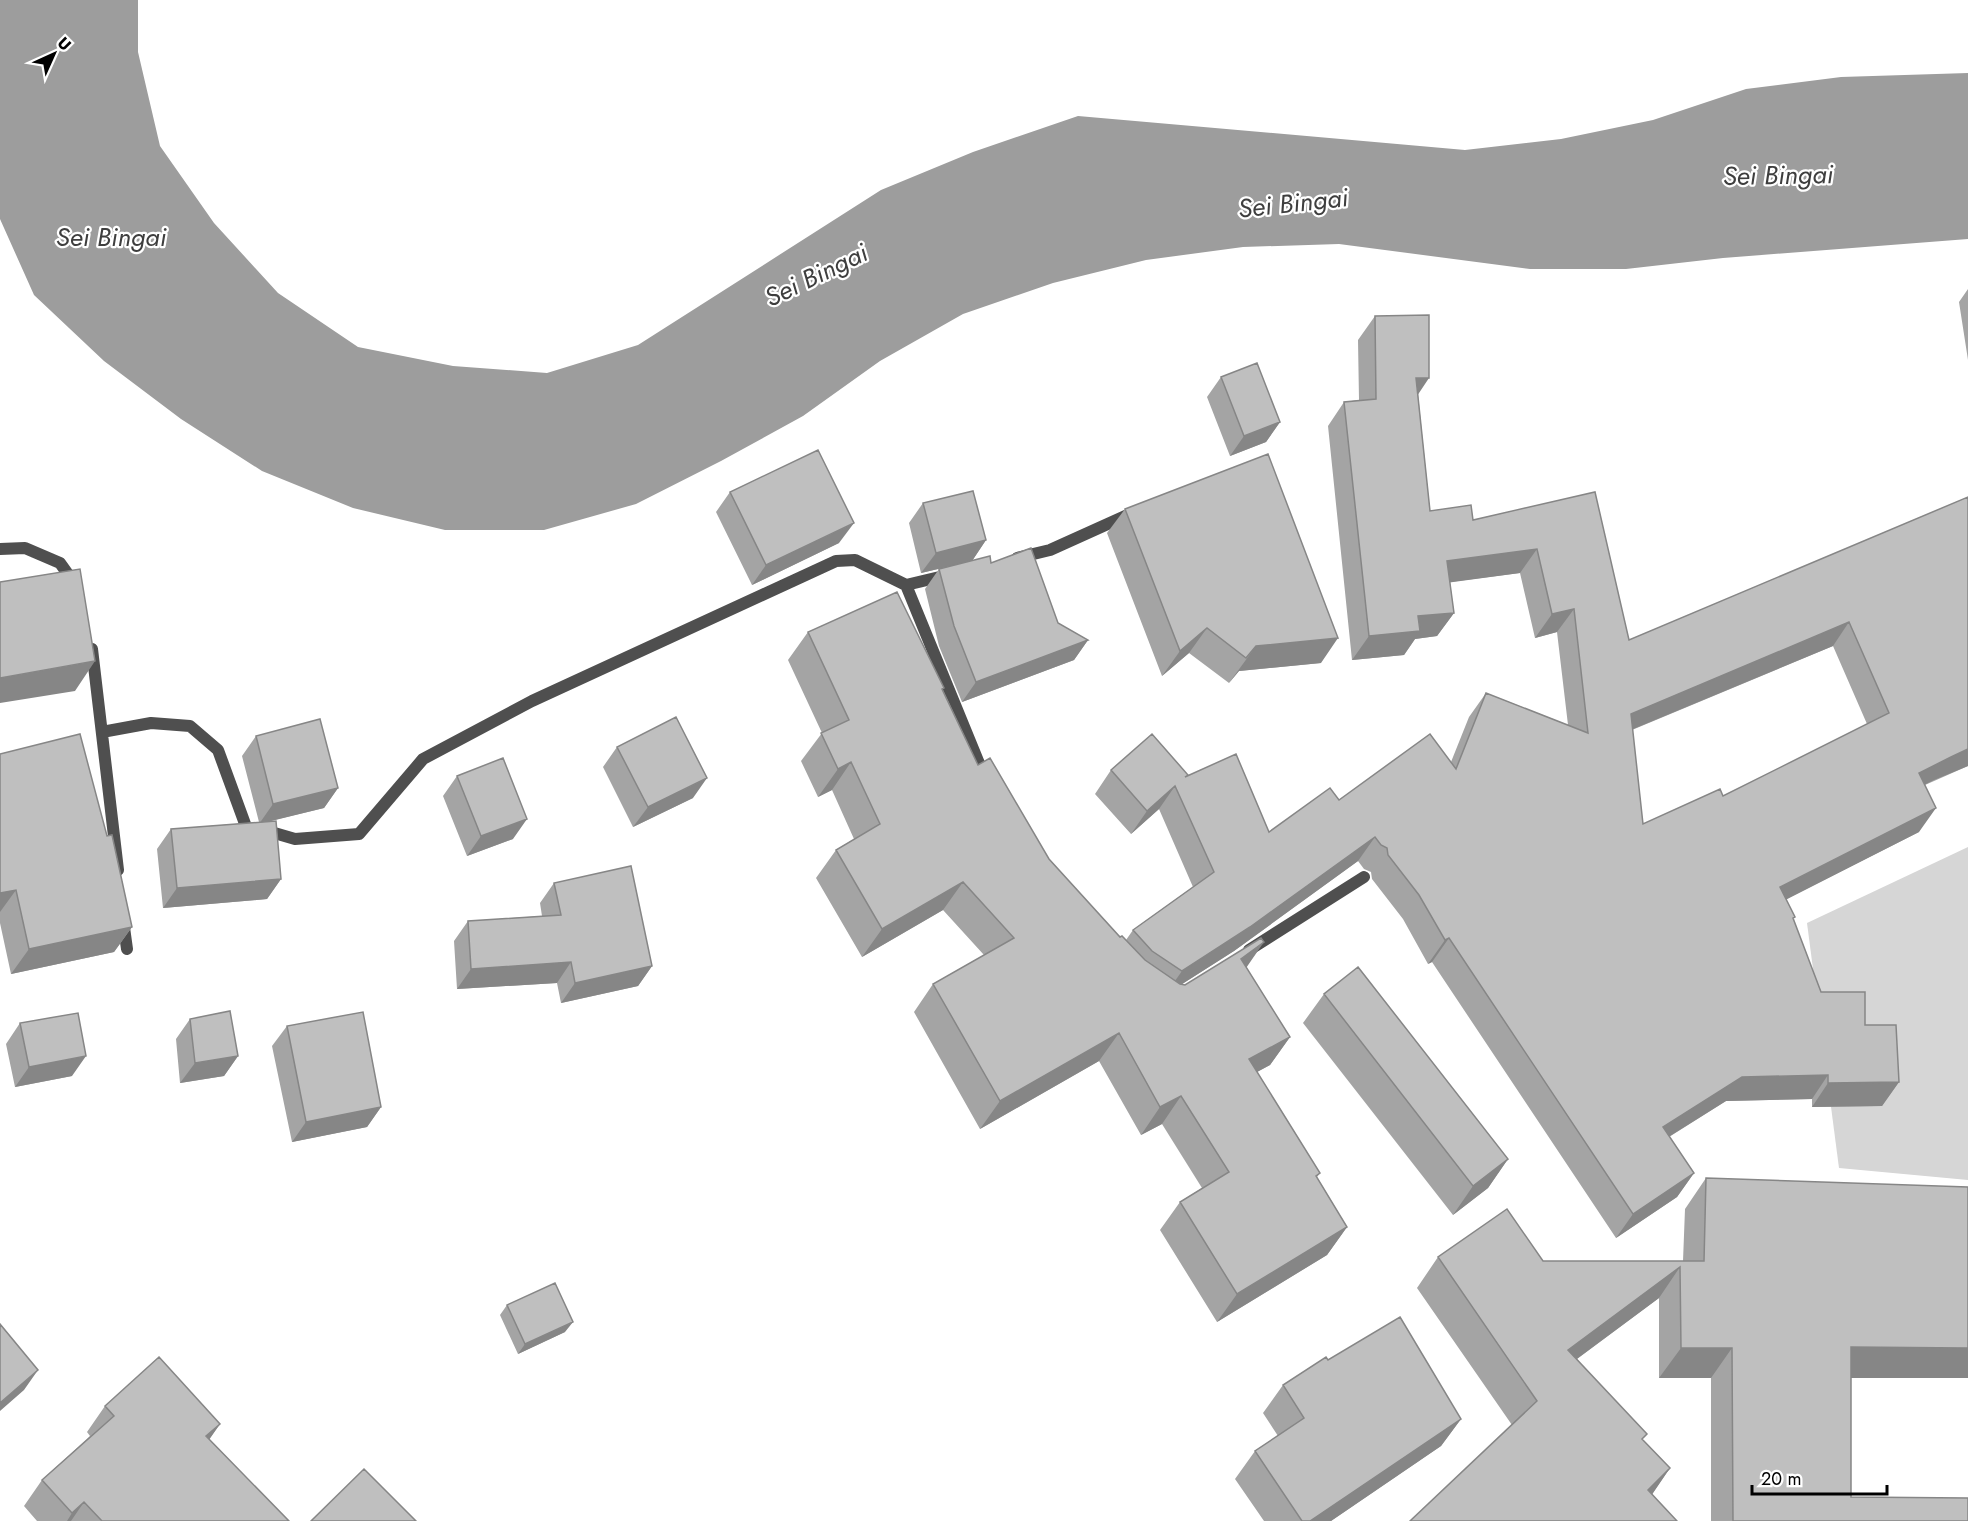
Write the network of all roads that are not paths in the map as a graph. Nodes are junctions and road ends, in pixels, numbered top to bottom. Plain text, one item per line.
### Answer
1 (1144, 507) edge
2 (0, 549) edge
3 (1005, 561) edge
4 (961, 571) edge
5 (906, 585) junction
6 (84, 595) edge
7 (90, 632) edge
8 (102, 732) junction
9 (995, 792) edge
10 (1364, 877) dead end
11 (119, 881) edge
12 (122, 903) edge
13 (127, 949) edge
14 (1234, 960) edge

1 - 3 street
2 - 6 street
4 - 5 street
5 - 8 street
5 - 9 street
7 - 8 street
8 - 11 street
10 - 14 street
12 - 13 street

